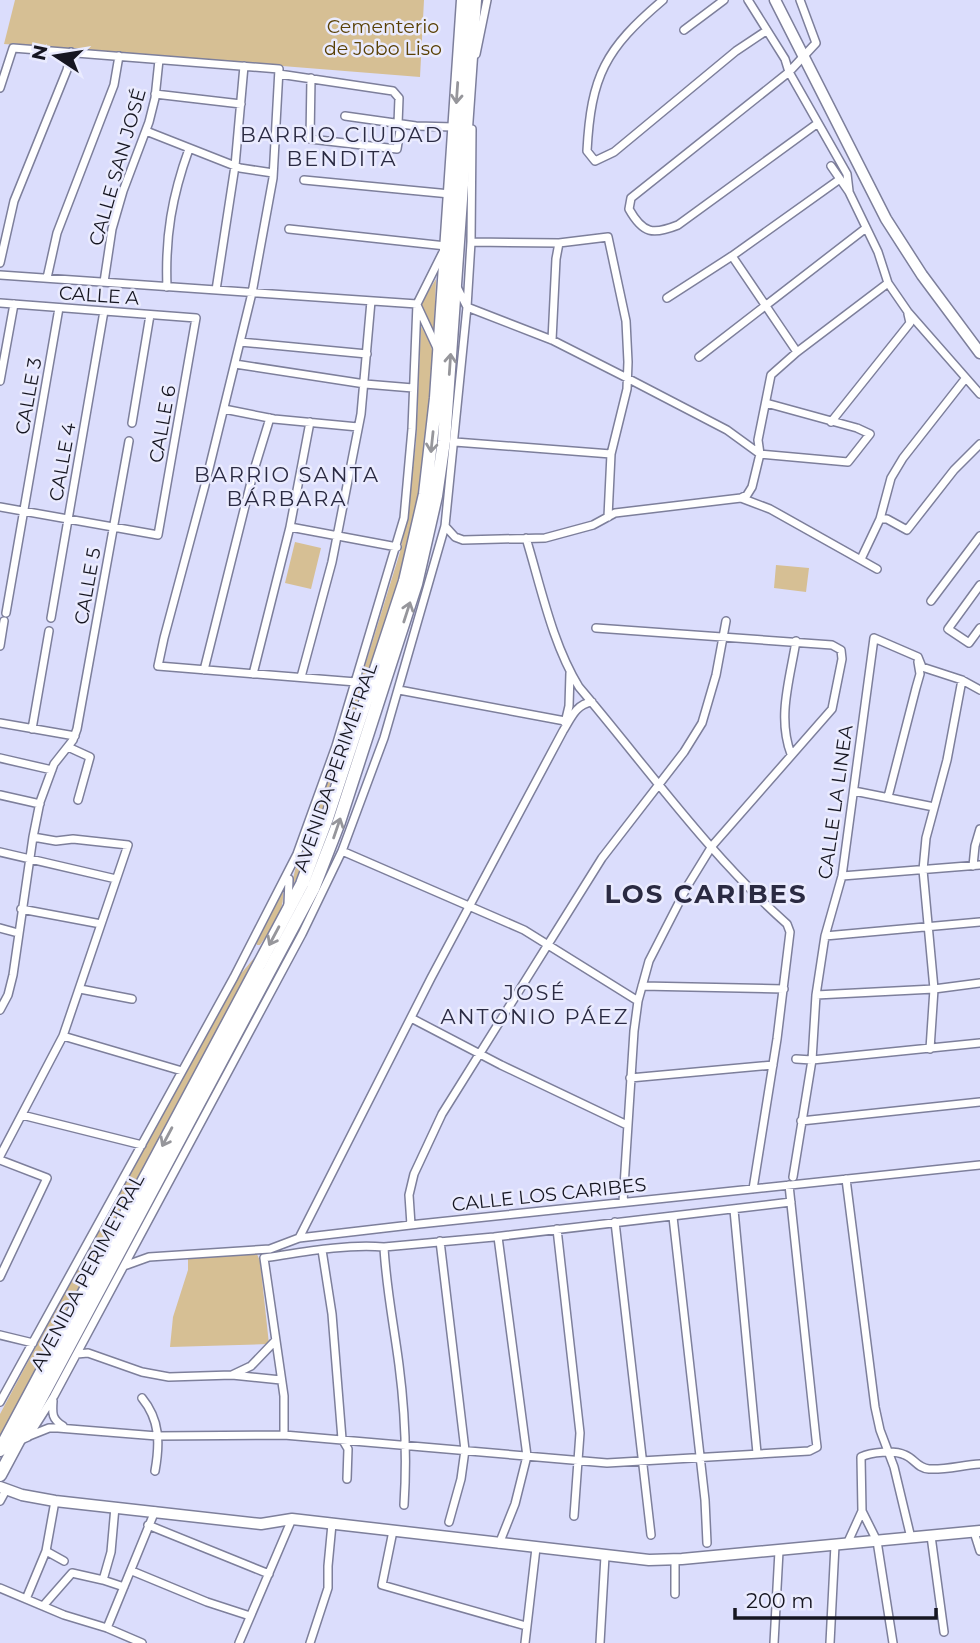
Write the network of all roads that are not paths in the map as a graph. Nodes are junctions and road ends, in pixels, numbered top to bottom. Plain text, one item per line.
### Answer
1 (456, 0) edge
2 (463, 0) edge
3 (663, 0) edge
4 (724, 0) edge
5 (748, 0) edge
6 (775, 0) edge
7 (800, 0) edge
8 (480, 1) edge
9 (684, 30) dead end
10 (766, 31) junction
11 (460, 46) junction
12 (71, 52) junction
13 (803, 55) junction
14 (119, 56) junction
15 (159, 60) junction
16 (243, 66) junction
17 (279, 71) junction
18 (789, 72) junction
19 (311, 78) junction
20 (0, 88) edge
21 (155, 94) junction
22 (241, 104) junction
23 (345, 116) dead end
24 (818, 123) junction
25 (399, 124) junction
26 (454, 127) junction
27 (146, 131) junction
28 (189, 149) junction
29 (235, 166) junction
30 (831, 166) dead end
31 (273, 173) junction
32 (840, 179) junction
33 (304, 180) dead end
34 (849, 192) junction
35 (450, 194) junction
36 (866, 228) junction
37 (289, 229) dead end
38 (471, 242) junction
39 (559, 243) junction
40 (446, 246) junction
41 (732, 256) junction
42 (0, 263) edge
43 (0, 275) edge
44 (47, 278) junction
45 (104, 282) junction
46 (456, 283) junction
47 (888, 283) junction
48 (167, 287) junction
49 (216, 290) junction
50 (252, 293) junction
51 (667, 298) dead end
52 (371, 301) junction
53 (0, 303) edge
54 (14, 304) junction
55 (417, 304) junction
56 (765, 304) junction
57 (467, 307) junction
58 (59, 308) junction
59 (104, 311) junction
60 (908, 313) junction
61 (150, 315) junction
62 (196, 318) joint
63 (552, 341) junction
64 (240, 342) junction
65 (439, 351) junction
66 (797, 352) junction
67 (980, 353) edge
68 (367, 354) junction
69 (699, 356) dead end
70 (235, 364) junction
71 (627, 378) junction
72 (965, 379) junction
73 (0, 381) edge
74 (365, 384) junction
75 (413, 388) junction
76 (980, 394) edge
77 (766, 403) junction
78 (224, 410) junction
79 (270, 418) junction
80 (310, 422) junction
81 (831, 422) junction
82 (132, 423) dead end
83 (358, 427) junction
84 (129, 441) dead end
85 (455, 442) junction
86 (980, 444) edge
87 (611, 454) junction
88 (760, 454) junction
89 (741, 498) junction
90 (0, 507) edge
91 (23, 511) junction
92 (608, 517) junction
93 (68, 519) junction
94 (880, 519) junction
95 (445, 526) junction
96 (114, 527) junction
97 (290, 527) junction
98 (337, 536) junction
99 (980, 536) edge
100 (526, 538) junction
101 (397, 547) junction
102 (861, 559) junction
103 (877, 569) dead end
104 (980, 585) edge
105 (931, 601) dead end
106 (51, 618) dead end
107 (726, 621) dead end
108 (596, 628) dead end
109 (980, 628) edge
110 (49, 631) dead end
111 (723, 636) junction
112 (796, 641) junction
113 (0, 646) edge
114 (918, 657) junction
115 (204, 670) junction
116 (570, 672) junction
117 (253, 674) junction
118 (301, 677) junction
119 (962, 680) junction
120 (356, 682) junction
121 (399, 690) junction
122 (980, 690) edge
123 (592, 702) junction
124 (565, 721) junction
125 (0, 723) edge
126 (32, 729) junction
127 (356, 731) junction
128 (563, 731) junction
129 (75, 736) junction
130 (68, 747) junction
131 (792, 754) junction
132 (0, 758) edge
133 (52, 770) junction
134 (326, 776) junction
135 (658, 786) junction
136 (854, 791) junction
137 (0, 795) edge
138 (888, 797) junction
139 (78, 800) dead end
140 (40, 804) junction
141 (934, 807) junction
142 (980, 829) edge
143 (33, 837) junction
144 (712, 846) junction
145 (342, 851) junction
146 (0, 852) edge
147 (29, 860) junction
148 (977, 865) edge
149 (291, 868) junction
150 (923, 870) junction
151 (842, 876) junction
152 (116, 879) junction
153 (469, 907) junction
154 (21, 909) junction
155 (288, 910) junction
156 (980, 922) edge
157 (102, 924) junction
158 (928, 926) junction
159 (0, 928) edge
160 (18, 933) junction
161 (825, 936) junction
162 (548, 943) junction
163 (980, 982) edge
164 (642, 986) junction
165 (80, 989) junction
166 (784, 989) junction
167 (934, 989) junction
168 (816, 996) junction
169 (132, 999) dead end
170 (638, 1001) junction
171 (0, 1010) edge
172 (411, 1018) junction
173 (63, 1036) junction
174 (980, 1043) edge
175 (930, 1049) junction
176 (478, 1053) junction
177 (796, 1059) dead end
178 (812, 1060) junction
179 (773, 1065) junction
180 (182, 1071) junction
181 (630, 1078) junction
182 (980, 1102) edge
183 (22, 1115) junction
184 (802, 1121) junction
185 (627, 1125) junction
186 (142, 1145) junction
187 (0, 1158) edge
188 (980, 1165) edge
189 (846, 1179) junction
190 (791, 1181) junction
191 (753, 1189) junction
192 (623, 1202) junction
193 (791, 1202) junction
194 (734, 1210) junction
195 (673, 1217) junction
196 (615, 1222) junction
197 (411, 1225) junction
198 (557, 1230) junction
199 (498, 1237) junction
200 (299, 1238) junction
201 (440, 1241) junction
202 (135, 1246) junction
203 (384, 1247) junction
204 (322, 1250) junction
205 (149, 1257) junction
206 (124, 1266) junction
207 (0, 1277) edge
208 (0, 1335) edge
209 (275, 1341) junction
210 (33, 1343) junction
211 (77, 1354) junction
212 (232, 1375) junction
213 (281, 1380) junction
214 (54, 1396) junction
215 (142, 1398) dead end
216 (0, 1402) edge
217 (70, 1429) junction
218 (284, 1435) junction
219 (157, 1436) junction
220 (23, 1439) junction
221 (342, 1439) junction
222 (404, 1444) junction
223 (0, 1450) edge
224 (465, 1450) junction
225 (758, 1453) junction
226 (888, 1453) junction
227 (527, 1456) junction
228 (700, 1458) junction
229 (578, 1460) junction
230 (643, 1462) junction
231 (980, 1464) edge
232 (155, 1471) dead end
233 (0, 1475) edge
234 (347, 1479) dead end
235 (3, 1488) edge
236 (0, 1501) edge
237 (55, 1501) junction
238 (404, 1505) dead end
239 (115, 1507) junction
240 (155, 1511) junction
241 (862, 1511) junction
242 (574, 1516) dead end
243 (292, 1519) junction
244 (449, 1521) dead end
245 (332, 1524) junction
246 (148, 1525) junction
247 (393, 1531) junction
248 (977, 1532) edge
249 (651, 1535) dead end
250 (931, 1536) junction
251 (911, 1538) junction
252 (877, 1541) junction
253 (707, 1543) dead end
254 (499, 1544) junction
255 (847, 1544) junction
256 (835, 1545) junction
257 (536, 1548) junction
258 (779, 1550) junction
259 (46, 1551) junction
260 (980, 1551) edge
261 (605, 1556) junction
262 (675, 1559) junction
263 (64, 1561) dead end
264 (132, 1571) junction
265 (269, 1574) junction
266 (103, 1580) junction
267 (124, 1587) junction
268 (0, 1588) edge
269 (675, 1594) dead end
270 (26, 1599) junction
271 (43, 1606) junction
272 (250, 1616) junction
273 (526, 1626) junction
274 (107, 1628) junction
275 (944, 1632) dead end
276 (142, 1643) edge
277 (239, 1643) edge
278 (310, 1643) edge
279 (525, 1643) edge
280 (600, 1643) edge
281 (774, 1643) edge
282 (830, 1643) edge
283 (894, 1643) edge

1 - 11 highway
2 - 11 highway, AVENIDA PERIMETRAL
3 - 10 street
4 - 9 street
5 - 10 street
6 - 13 street
7 - 13 street
8 - 38 street
8 - 46 highway, AVENIDA PERIMETRAL
10 - 18 street
11 -> 26 highway, AVENIDA PERIMETRAL
12 - 14 street
12 - 20 street
12 - 42 street
13 - 18 street
13 - 67 street
14 - 15 street
14 - 44 street
15 - 16 street
15 - 21 street, CALLE SAN JOSÉ
16 - 17 street
16 - 22 street
17 - 19 street
17 - 31 street
18 - 24 street
18 - 24 street
19 - 25 street
19 - 25 street
21 - 22 street
21 - 27 street, CALLE SAN JOSÉ
22 - 29 street
23 - 25 street
24 - 34 street
25 - 26 street
26 - 35 highway, AVENIDA PERIMETRAL
27 - 28 street
27 - 45 street, CALLE SAN JOSÉ
28 - 29 street
28 - 48 street
29 - 31 street
29 - 49 street
30 - 32 street
31 - 50 street
32 - 34 street
32 - 41 street
33 - 35 street
34 - 36 street
35 - 40 highway, AVENIDA PERIMETRAL
36 - 47 street
36 - 56 street
37 - 40 street
38 - 39 street
38 - 57 street
39 - 63 street
39 - 71 street
40 - 55 street
40 - 65 highway, AVENIDA PERIMETRAL
41 - 51 street
41 - 56 street
43 - 44 street
44 - 45 street
45 - 48 street
46 - 57 street
220 -> 46 highway, AVENIDA PERIMETRAL
47 - 60 street
47 - 66 street
48 - 49 street
49 - 50 street
50 - 52 street
50 - 64 street
52 - 55 street
52 - 68 street
53 - 54 street, CALLE A
54 - 58 street, CALLE A
54 - 73 street
55 - 65 street
55 - 75 street, AVENIDA PERIMETRAL
56 - 66 street
56 - 69 street
57 - 63 street
57 - 85 street
58 - 59 street, CALLE A
58 - 91 street, CALLE 3
59 - 61 street, CALLE A
59 - 93 street, CALLE 4
60 - 72 street
60 - 81 street
61 - 62 street, CALLE A
61 - 82 street
62 - 96 street, CALLE 6
63 - 71 street
64 - 68 street
64 - 70 street
65 -> 127 highway, AVENIDA PERIMETRAL
66 - 77 street
68 - 74 street
70 - 74 street
70 - 78 street
71 - 87 street
71 - 88 street
72 - 76 street
72 - 94 street
74 - 75 street
74 - 83 street
75 - 101 street, AVENIDA PERIMETRAL
77 - 81 street
77 - 88 street
78 - 79 street
78 - 115 street
79 - 80 street
79 - 115 street
80 - 83 street
80 - 97 street
81 - 88 street
83 - 98 street
84 - 96 street, CALLE 5
85 - 87 street
85 - 95 street
86 - 94 street
87 - 92 street
88 - 89 street
89 - 92 street
89 - 102 street
90 - 91 street
91 - 93 street
91 - 113 street, CALLE 3
92 - 100 street
93 - 96 street
93 - 106 street, CALLE 4
94 - 102 street
95 - 100 street
95 - 121 street
96 - 129 street, CALLE 5
97 - 98 street
97 - 117 street
98 - 101 street
98 - 118 street
99 - 105 street
100 - 116 street
101 - 120 street, AVENIDA PERIMETRAL
102 - 103 street
104 - 109 street
107 - 111 street
108 - 111 street
110 - 126 street
111 - 112 street
111 - 135 street
112 - 131 street
112 - 131 street
114 - 119 street
114 - 136 street, CALLE LA LINEA
114 - 138 street
115 - 117 street
116 - 123 street
116 - 124 street
117 - 118 street
118 - 120 street
119 - 122 street
119 - 141 street
120 - 134 street, AVENIDA PERIMETRAL
121 - 124 street
121 - 145 street
123 - 128 street
123 - 135 street
124 - 128 street
125 - 126 street
126 - 129 street
127 - 134 street
127 - 155 highway, AVENIDA PERIMETRAL
128 - 153 street
129 - 130 street
130 - 133 street
130 - 139 street
131 - 144 street
132 - 133 street
133 - 140 street
134 - 149 street, AVENIDA PERIMETRAL
135 - 144 street
135 - 162 street
136 - 138 street
136 - 151 street, CALLE LA LINEA
137 - 140 street
138 - 141 street
140 - 143 street
141 - 150 street
142 - 148 street
143 - 147 street
143 - 152 street
144 - 164 street
144 - 166 street
145 - 153 street
145 - 202 street
146 - 147 street
147 - 152 street
147 - 154 street
148 - 150 street
149 - 155 street
149 - 180 street, AVENIDA PERIMETRAL
150 - 151 street
150 - 158 street
151 - 161 street, CALLE LA LINEA
152 - 157 street
153 - 162 street
153 - 172 street
154 - 157 street
154 - 160 street
155 -> 223 highway, AVENIDA PERIMETRAL
156 - 158 street
157 - 165 street
158 - 161 street
158 - 167 street
159 - 160 street
160 - 171 street
161 - 168 street, CALLE LA LINEA
162 - 170 street
162 - 176 street
163 - 167 street
164 - 166 street
164 - 170 street
165 - 169 street
165 - 173 street
166 - 179 street
167 - 168 street
167 - 175 street
168 - 178 street, CALLE LA LINEA
170 - 181 street
172 - 176 street
172 - 200 street
173 - 180 street
173 - 183 street
174 - 175 street
175 - 178 street
176 - 185 street
176 - 197 street
177 - 178 street
178 - 184 street, CALLE LA LINEA
179 - 181 street
179 - 191 street
180 - 186 street, AVENIDA PERIMETRAL
181 - 185 street
182 - 184 street
183 - 186 street
183 - 187 street
184 - 190 street, CALLE LA LINEA
185 - 192 street
186 - 210 street, AVENIDA PERIMETRAL
187 - 207 street
188 - 189 street, CALLE LOS CARIBES
189 - 190 street, CALLE LOS CARIBES
189 - 226 street
190 - 191 street, CALLE LOS CARIBES
190 - 193 street, CALLE LA LINEA
191 - 192 street, CALLE LOS CARIBES
192 - 197 street, CALLE LOS CARIBES
193 - 194 street
193 - 225 street, CALLE LA LINEA
194 - 195 street
194 - 225 street
195 - 196 street
195 - 228 street
196 - 198 street
196 - 230 street
197 - 200 street, CALLE LOS CARIBES
198 - 199 street
198 - 229 street
199 - 201 street
199 - 227 street
200 - 205 street, CALLE LOS CARIBES
201 - 203 street
201 - 224 street
202 - 205 street
202 - 206 street
203 - 204 street
203 - 222 street
204 - 209 street
204 - 221 street
205 - 206 street, CALLE LOS CARIBES
206 - 211 street
208 - 210 street
209 - 212 street
209 - 213 street
210 - 216 street, AVENIDA PERIMETRAL
211 - 212 street
211 - 214 street
212 - 213 street
213 - 218 street
214 - 217 street
214 - 220 street
215 - 219 street
217 - 219 street
217 - 220 street
218 - 219 street
218 - 221 street
219 - 232 street
220 - 233 highway, AVENIDA PERIMETRAL
221 - 222 street
221 - 234 street
222 - 224 street
222 - 238 street
224 - 227 street
224 - 244 street
225 - 228 street
226 - 231 street
226 - 241 street
226 - 251 street
227 - 229 street
227 - 254 street
228 - 230 street
228 - 253 street
229 - 230 street
229 - 242 street
230 - 249 street
235 - 236 street
235 - 237 street
237 - 239 street
237 - 259 street
239 - 240 street
239 - 266 street
240 - 243 street
240 - 246 street
241 - 252 street
241 - 255 street
243 - 245 street
243 - 265 street
245 - 247 street
245 - 278 street
246 - 264 street
246 - 265 street
247 - 254 street
247 - 273 street
248 - 250 street
248 - 260 street
250 - 251 street
250 - 275 street
251 - 252 street
252 - 255 street
252 - 283 street
254 - 257 street
255 - 256 street
256 - 258 street
256 - 282 street
257 - 261 street
257 - 273 street
258 - 262 street
258 - 281 street
259 - 263 street
259 - 270 street
261 - 262 street
261 - 280 street
262 - 269 street
264 - 267 street
264 - 272 street
265 - 272 street
266 - 267 street
266 - 271 street
267 - 274 street
268 - 270 street
270 - 271 street
271 - 274 street
272 - 277 street
273 - 279 street
274 - 276 street

